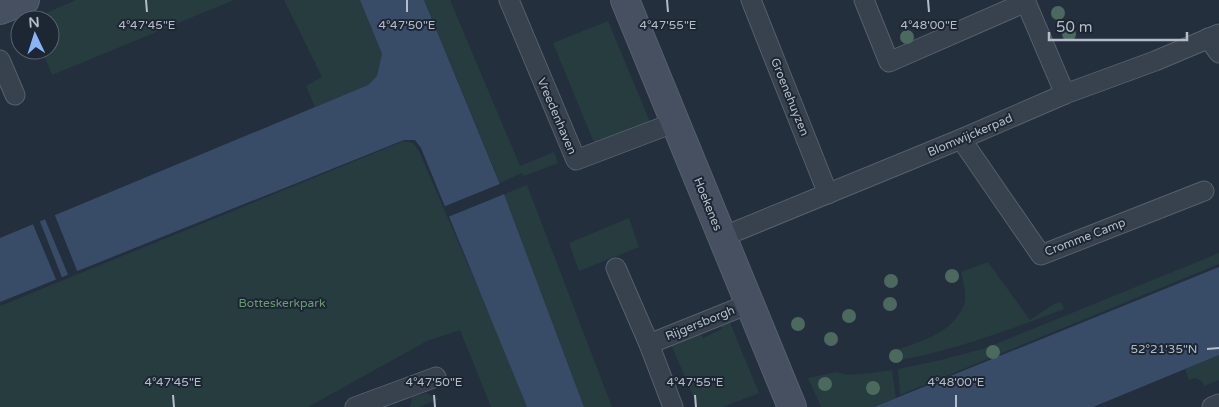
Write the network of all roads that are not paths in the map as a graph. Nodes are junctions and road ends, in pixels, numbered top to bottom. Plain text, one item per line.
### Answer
1 (25, 0) edge
2 (509, 0) edge
3 (625, 0) edge
4 (751, 0) edge
5 (864, 0) edge
6 (1025, 1) edge
7 (0, 10) edge
8 (1214, 36) edge
9 (1219, 53) edge
10 (0, 60) edge
11 (1065, 94) junction
12 (15, 95) dead end
13 (676, 122) junction
14 (961, 139) junction
15 (1204, 191) dead end
16 (828, 194) junction
17 (722, 237) junction
18 (616, 268) dead end
19 (751, 303) junction
20 (649, 344) junction
21 (436, 377) dead end
22 (1219, 404) edge
23 (356, 407) edge
24 (673, 407) edge
25 (792, 407) edge
26 (1212, 407) edge

1 - 7 street
2 - 13 street, Vreedenhaven
3 - 13 street, Hoekenes
4 - 16 street, Groenehuyzen
5 - 6 street
6 - 11 street
8 - 9 street
8 - 11 street, Blomwijckerpad
10 - 12 street
11 - 14 street, Blomwijckerpad
13 - 17 street, Hoekenes
14 - 15 street, Cromme Camp
14 - 16 street, Blomwijckerpad
16 - 17 street, Blomwijckerpad
17 - 19 street, Hoekenes
18 - 20 street, Rijgersborgh
19 - 20 street, Rijgersborgh
19 - 25 street, Hoekenes
20 - 24 street, Rijgersborgh
21 - 23 street
22 - 26 street

